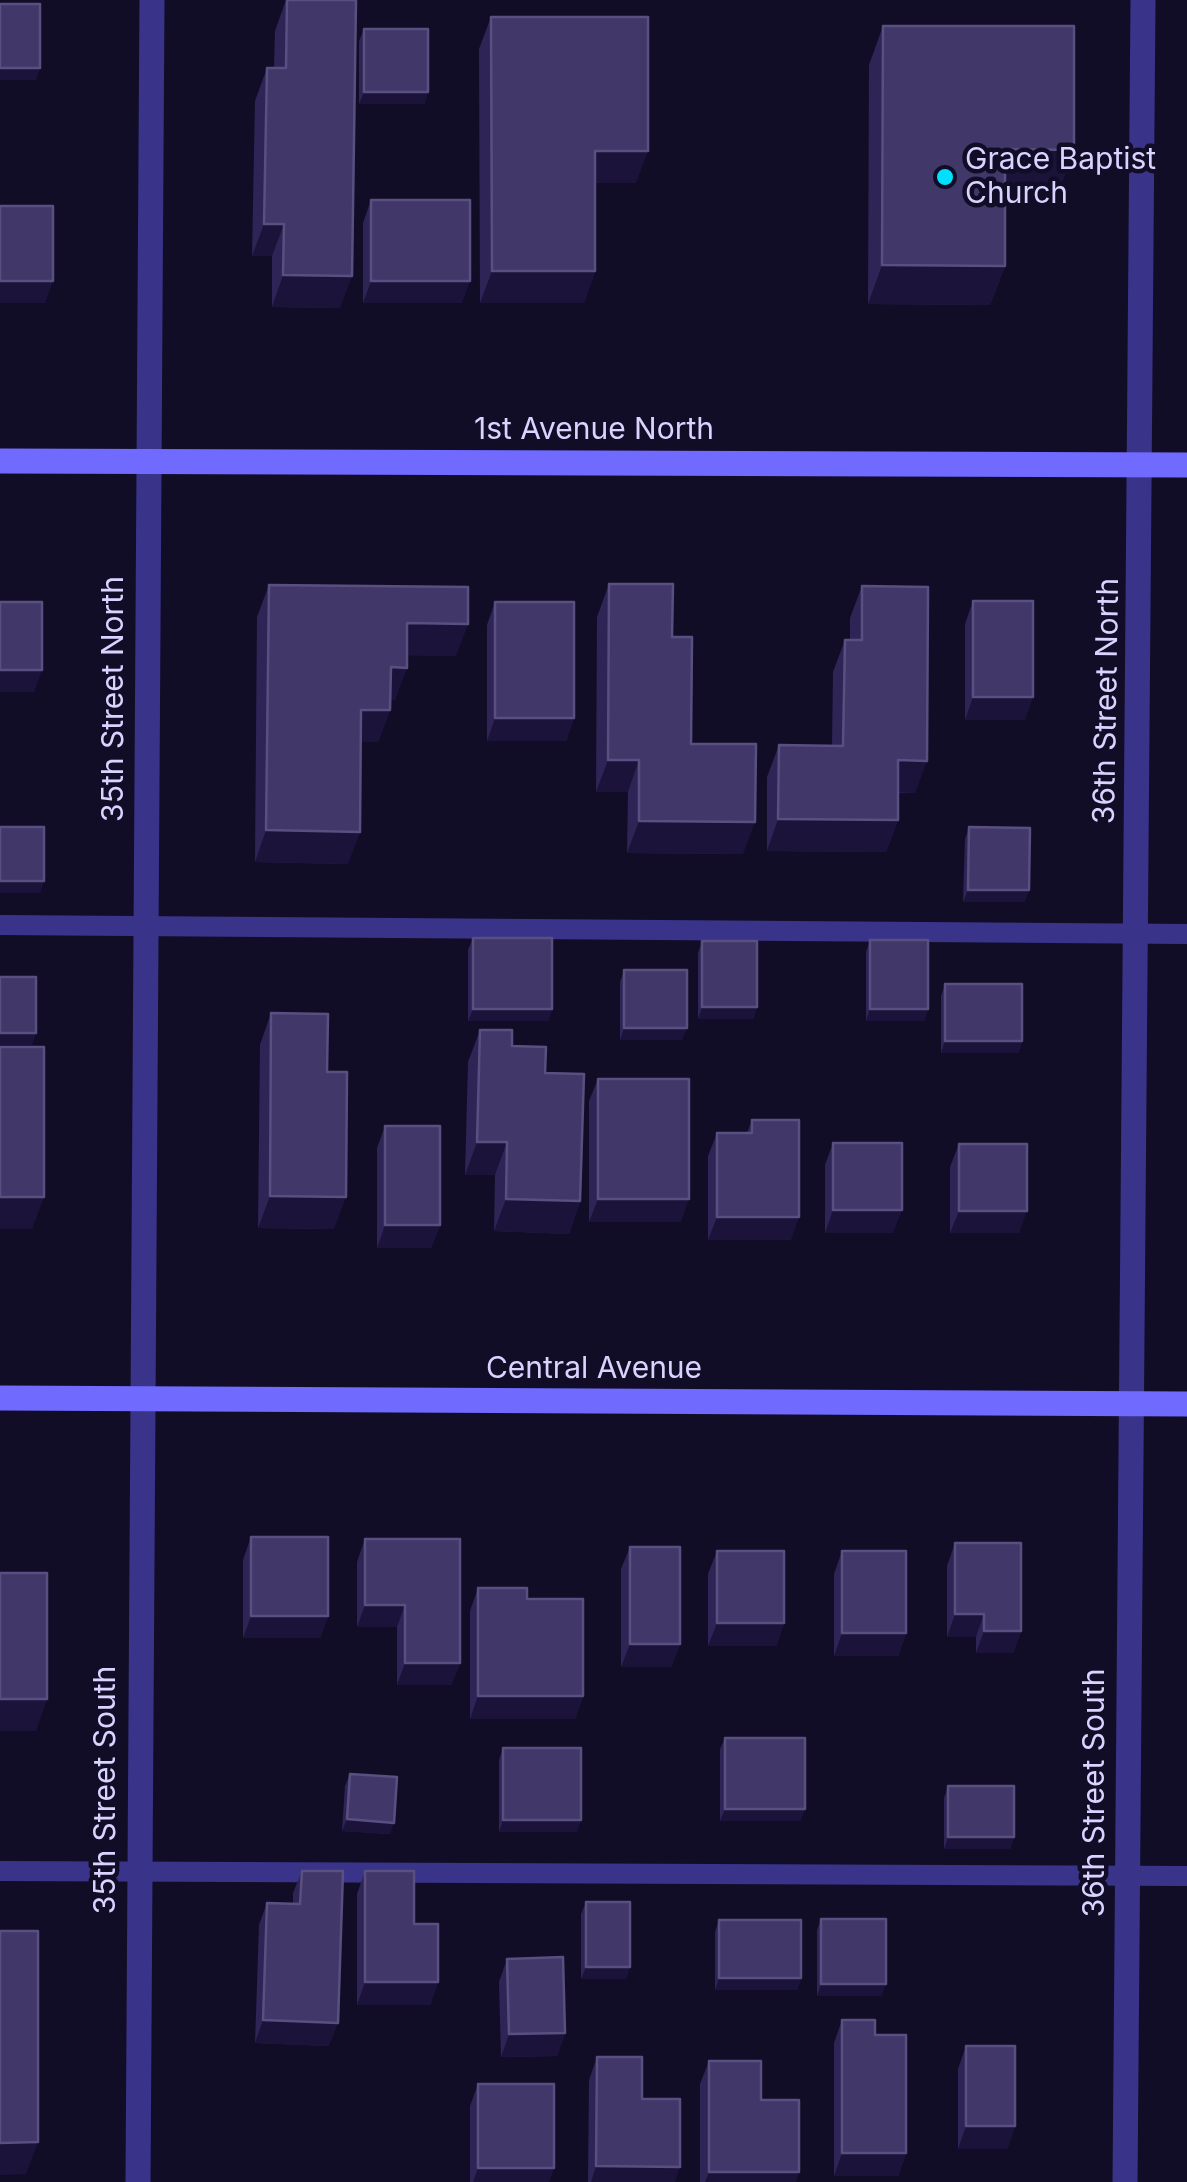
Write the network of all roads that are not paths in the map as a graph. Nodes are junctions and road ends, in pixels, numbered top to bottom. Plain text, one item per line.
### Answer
1 (152, 0) edge
2 (1143, 0) edge
3 (0, 461) edge
4 (148, 461) junction
5 (1142, 465) junction
6 (1187, 466) edge
7 (0, 926) edge
8 (144, 926) junction
9 (1136, 934) junction
10 (1187, 934) edge
11 (0, 1398) edge
12 (141, 1399) junction
13 (1130, 1404) junction
14 (1187, 1404) edge
15 (0, 1870) edge
16 (138, 1872) junction
17 (1127, 1875) junction
18 (1187, 1876) edge
19 (138, 2182) edge
20 (1125, 2182) edge

1 - 4 street, 35th Street North
2 - 5 street, 36th Street North
3 - 4 main road, 1st Avenue North
4 - 5 main road, 1st Avenue North
4 - 8 street, 35th Street North
5 - 6 main road, 1st Avenue North
5 - 9 street, 36th Street North
7 - 8 lane
8 - 9 lane
8 - 12 street, 35th Street North
9 - 10 lane
9 - 13 street, 36th Street North
11 - 12 main road, Central Avenue
12 - 13 main road, Central Avenue
12 - 16 street, 35th Street South
13 - 14 main road, Central Avenue
13 - 17 street, 36th Street South
15 - 16 lane
16 - 17 lane
16 - 19 street, 35th Street South
17 - 18 lane
17 - 20 street, 36th Street South

